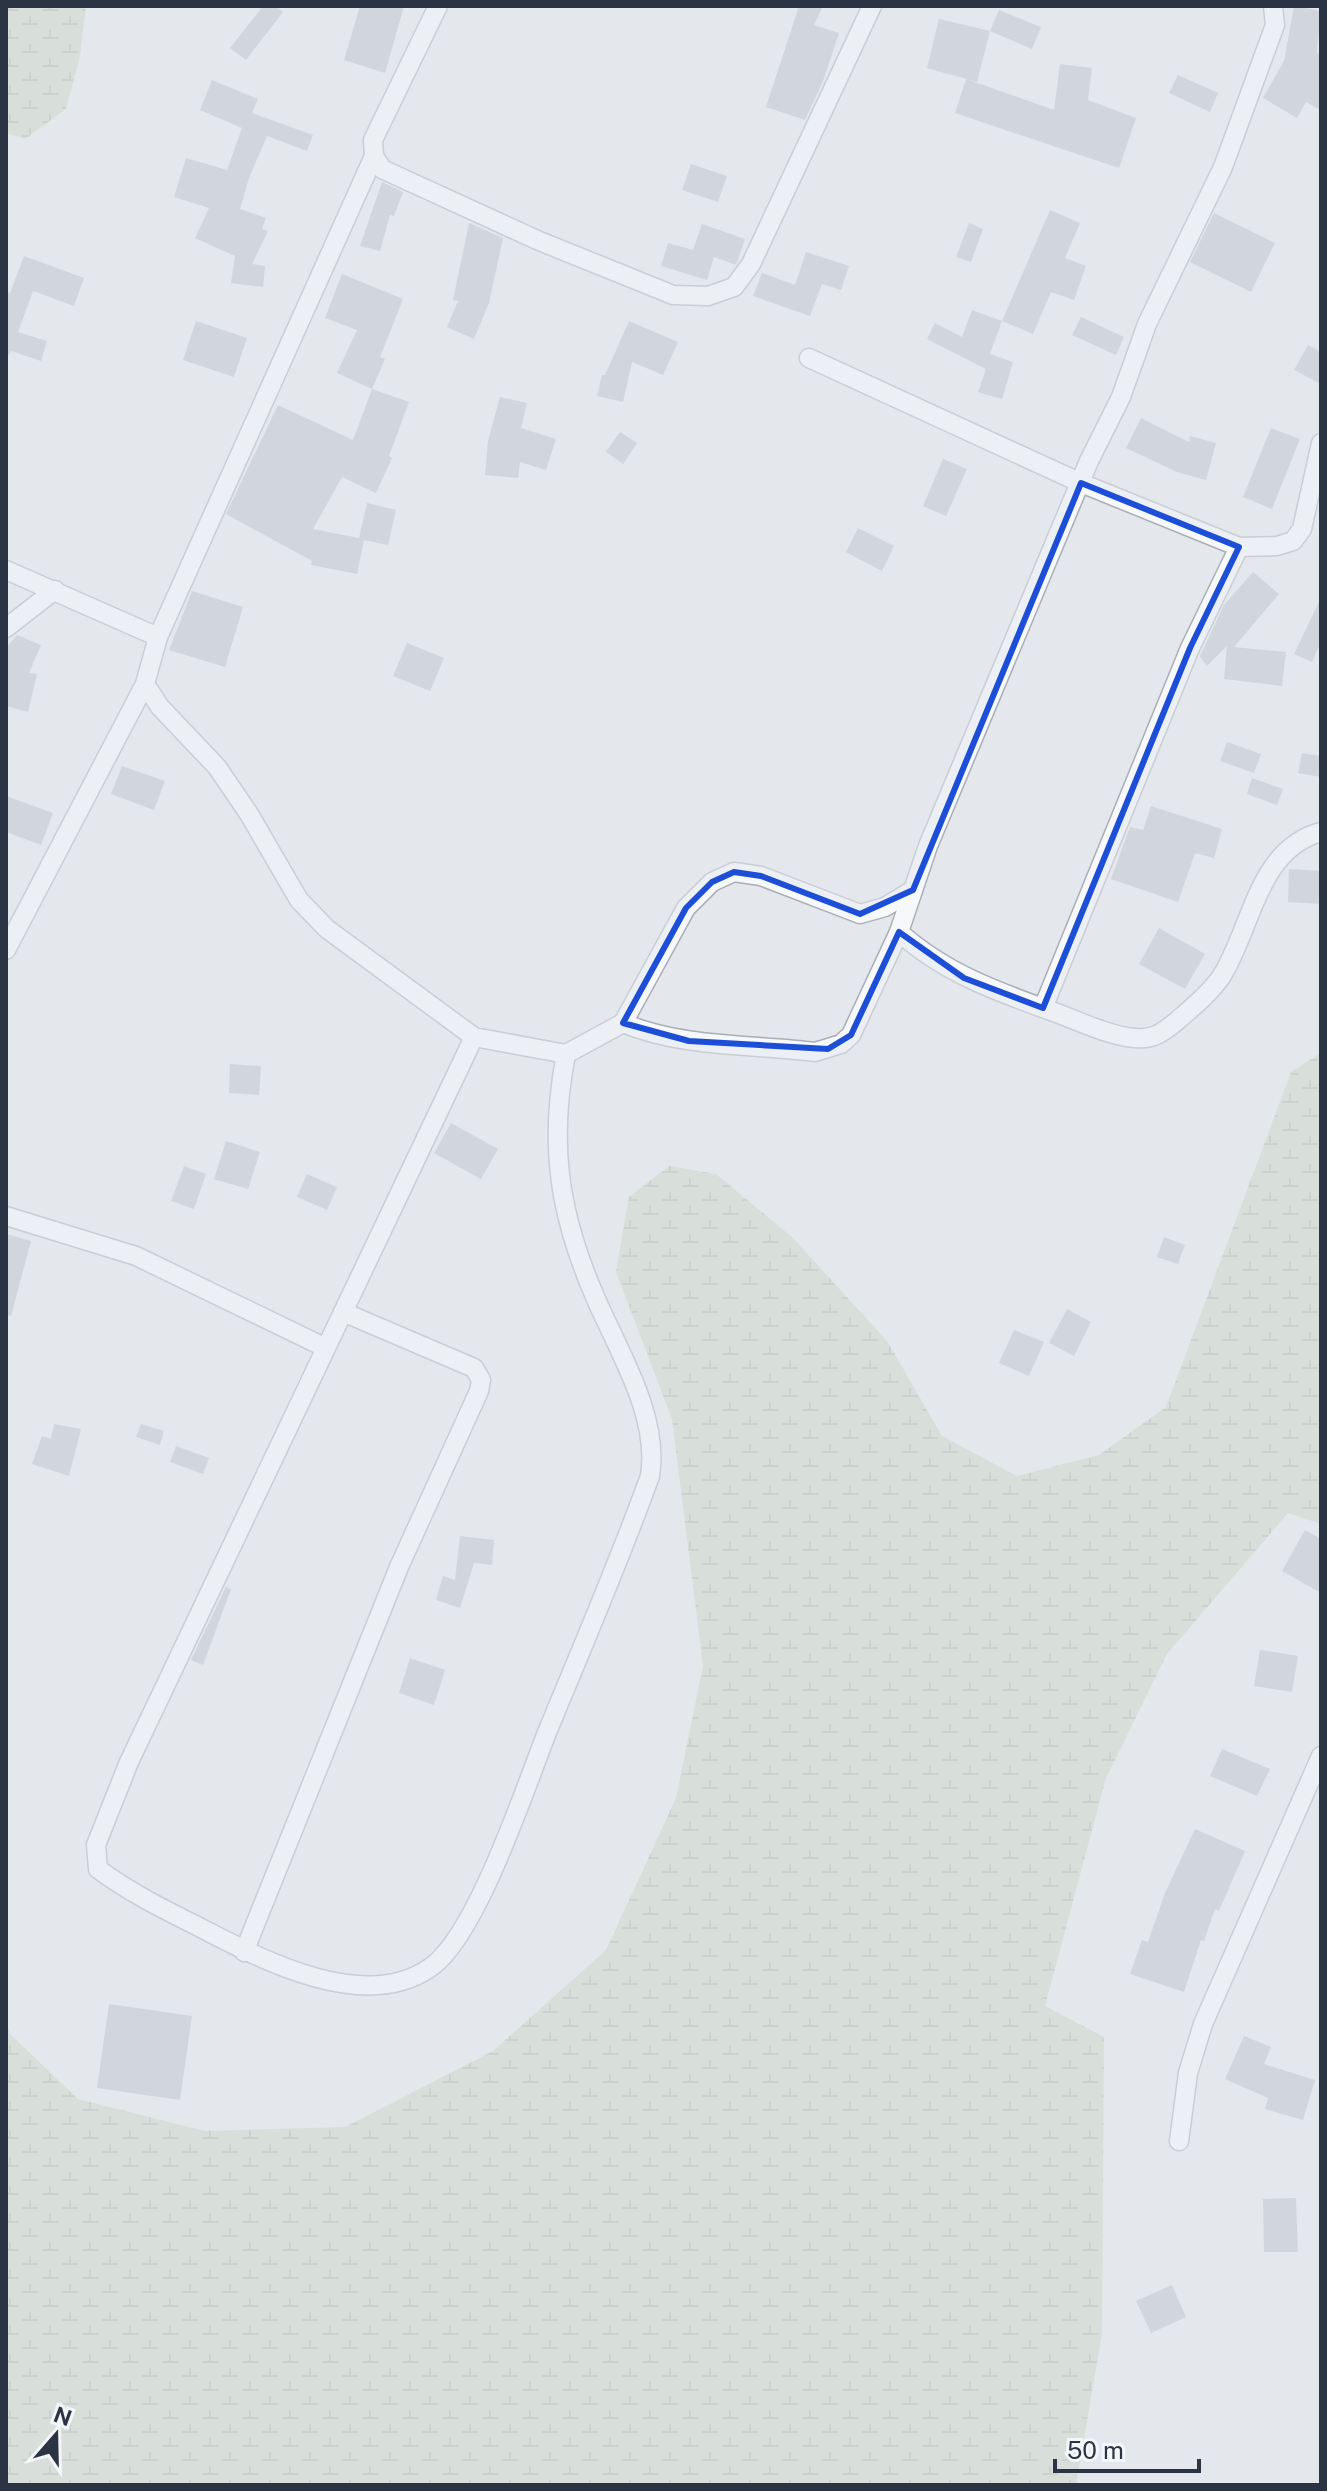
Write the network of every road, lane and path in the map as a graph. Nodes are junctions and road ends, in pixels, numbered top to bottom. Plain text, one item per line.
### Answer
1 (438, 6) edge
2 (872, 6) edge
3 (1273, 6) edge
4 (374, 156) junction
5 (809, 358) dead end
6 (1321, 443) edge
7 (1081, 483) junction
8 (1239, 547) junction
9 (6, 570) edge
10 (55, 590) junction
11 (6, 628) edge
12 (158, 637) junction
13 (145, 684) junction
14 (1321, 832) edge
15 (913, 890) junction
16 (899, 932) junction
17 (6, 950) edge
18 (1043, 1008) junction
19 (623, 1023) junction
20 (474, 1037) junction
21 (566, 1054) junction
22 (6, 1216) edge
23 (343, 1312) junction
24 (324, 1347) junction
25 (1321, 1756) edge
26 (244, 1952) junction
27 (1179, 2141) dead end

1 - 4 street
2 - 4 street
3 - 7 street
4 - 12 street
5 - 7 street
6 - 8 street
7 - 8 street
7 - 15 street
8 - 18 street
9 - 10 street
10 - 11 street
10 - 12 street
12 - 13 street
13 - 17 street
13 - 20 street
14 - 18 street
15 - 16 street
15 - 19 street
16 - 18 street
16 - 19 street
19 - 21 street
20 - 21 street
20 - 23 street
21 - 26 street
22 - 24 street
23 - 24 street
23 - 26 street
24 - 26 street
25 - 27 street

